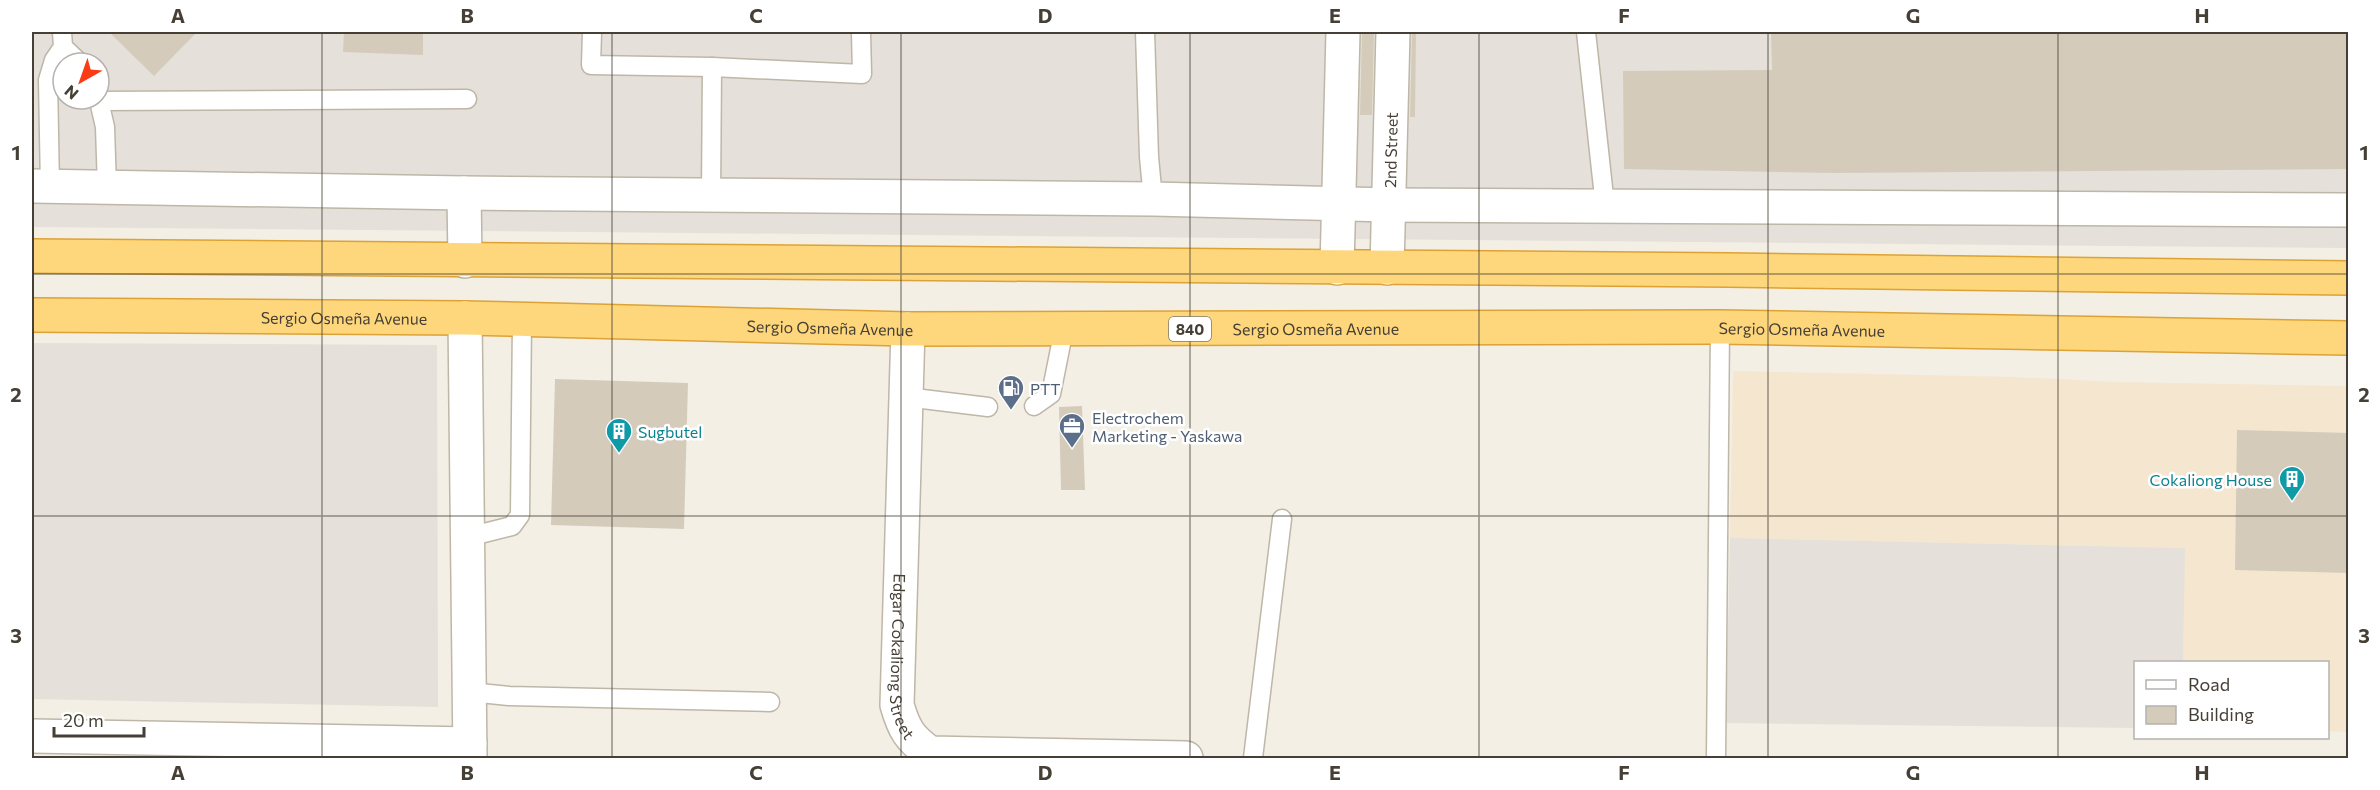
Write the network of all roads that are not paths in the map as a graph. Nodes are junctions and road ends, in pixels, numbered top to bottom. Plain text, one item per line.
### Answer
1 (592, 32) edge
2 (861, 32) edge
3 (1145, 32) edge
4 (1343, 32) edge
5 (1393, 32) edge
6 (1586, 32) edge
7 (62, 39) edge
8 (711, 66) junction
9 (467, 99) dead end
10 (111, 100) edge
11 (101, 111) edge
12 (40, 186) edge
13 (107, 188) junction
14 (464, 193) junction
15 (711, 196) junction
16 (1153, 199) junction
17 (1338, 204) junction
18 (1389, 205) junction
19 (1605, 206) junction
20 (2349, 210) edge
21 (32, 256) edge
22 (465, 261) junction
23 (1337, 268) junction
24 (1387, 268) junction
25 (2349, 278) edge
26 (32, 315) edge
27 (465, 318) junction
28 (522, 320) junction
29 (1720, 327) junction
30 (908, 329) junction
31 (1064, 329) junction
32 (2349, 338) edge
33 (906, 397) junction
34 (1035, 406) dead end
35 (988, 407) dead end
36 (1282, 519) dead end
37 (468, 537) junction
38 (470, 692) junction
39 (770, 702) dead end
40 (32, 736) edge
41 (470, 751) edge
42 (927, 756) edge
43 (1186, 759) edge
44 (1252, 759) edge
45 (1716, 759) edge

1 - 8 lane
2 - 8 lane
3 - 16 lane
4 - 17 street
5 - 18 street, 2nd Street
6 - 19 lane
7 - 12 lane
8 - 15 lane
9 - 10 lane
11 - 13 lane
12 - 13 street
13 - 14 street
14 - 15 street
14 - 22 street
15 - 16 street
16 - 17 street
17 - 18 street
17 - 23 street
18 - 19 street
18 - 24 street, 2nd Street
19 - 20 street
21 - 22 highway
22 - 23 highway
23 - 24 highway
24 - 25 highway
26 - 27 highway, Sergio Osmeña Avenue / 840
27 - 28 highway, Sergio Osmeña Avenue / 840
27 - 37 street
28 - 30 highway, Sergio Osmeña Avenue / 840
28 - 37 lane
29 - 31 highway, Sergio Osmeña Avenue / 840
29 - 32 highway, Sergio Osmeña Avenue / 840
29 - 45 lane
30 - 31 highway, Sergio Osmeña Avenue / 840
30 - 33 street, Edgar Cokaliong Street
31 - 34 lane
33 - 35 lane
33 - 42 street, Edgar Cokaliong Street
36 - 44 lane
37 - 38 street
38 - 39 lane
38 - 41 street
40 - 41 street
42 - 43 street, Edgar Cokaliong Street

